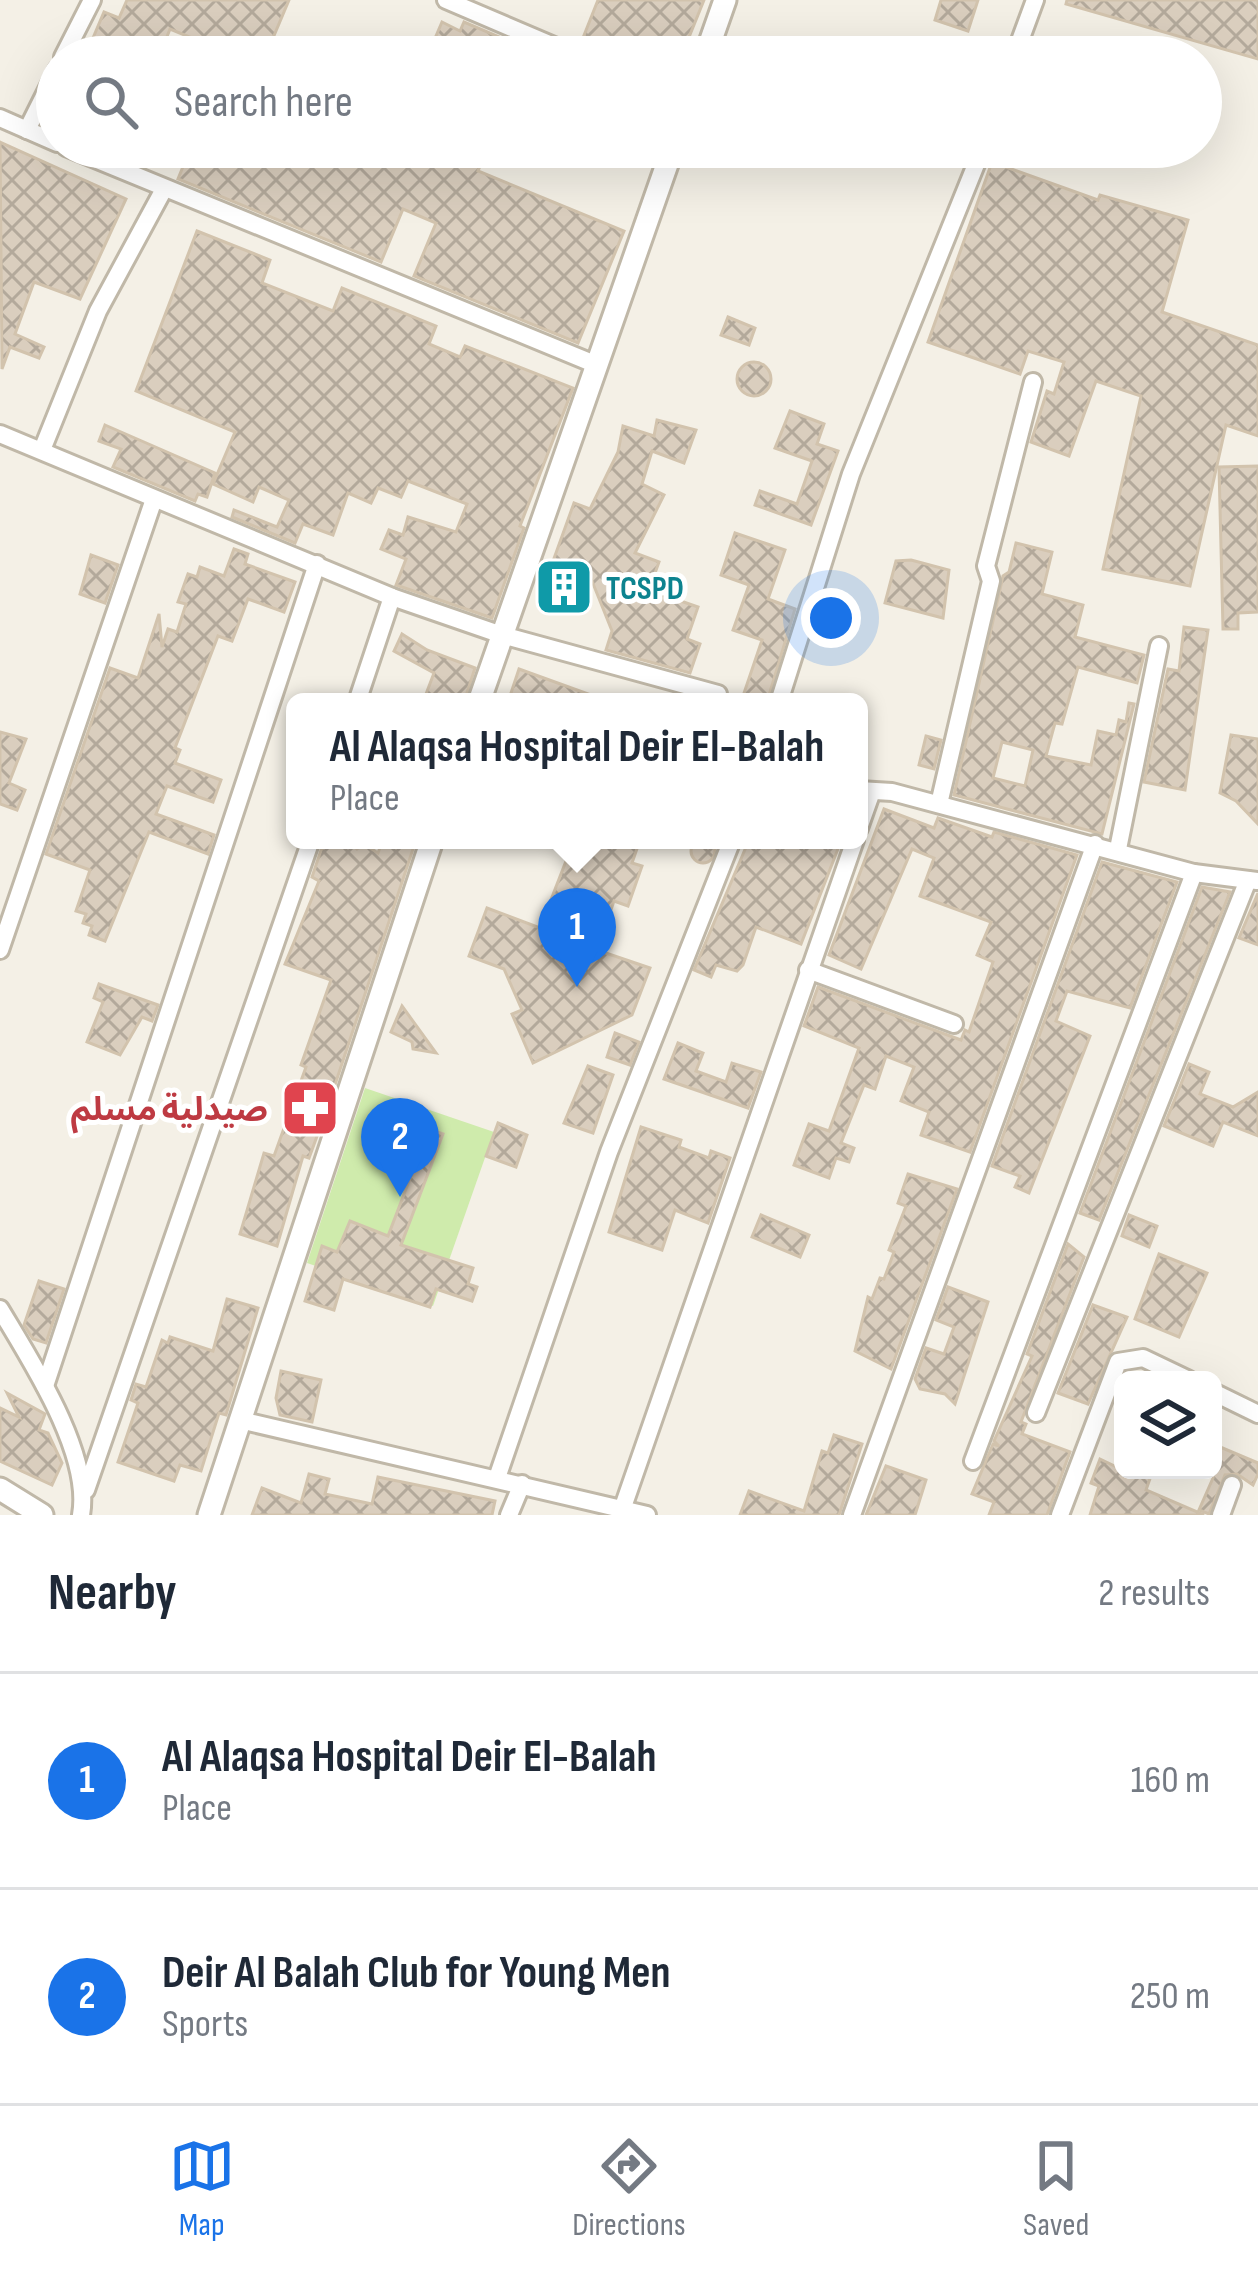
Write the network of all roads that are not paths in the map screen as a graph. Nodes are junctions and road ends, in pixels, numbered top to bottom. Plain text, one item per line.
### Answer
1 (92, 0) edge
2 (446, 0) edge
3 (725, 0) edge
4 (1035, 0) edge
5 (74, 36) edge
6 (531, 36) edge
7 (712, 36) edge
8 (1022, 36) edge
9 (36, 112) edge
10 (0, 118) edge
11 (27, 130) junction
12 (36, 134) edge
13 (115, 168) edge
14 (666, 168) edge
15 (974, 168) edge
16 (164, 189) junction
17 (597, 365) junction
18 (1034, 382) dead end
19 (0, 434) edge
20 (42, 450) junction
21 (154, 499) junction
22 (317, 564) junction
23 (392, 597) junction
24 (502, 635) junction
25 (1159, 646) dead end
26 (360, 693) edge
27 (482, 693) edge
28 (714, 693) edge
29 (782, 693) edge
30 (868, 792) edge
31 (939, 804) junction
32 (1095, 844) junction
33 (307, 849) edge
34 (429, 849) edge
35 (728, 849) edge
36 (852, 849) edge
37 (1118, 849) junction
38 (1194, 872) junction
39 (1253, 881) edge
40 (0, 950) edge
41 (808, 970) junction
42 (954, 1024) dead end
43 (0, 1309) edge
44 (1115, 1371) edge
45 (1170, 1371) edge
46 (1114, 1373) edge
47 (45, 1386) junction
48 (1222, 1396) edge
49 (1036, 1412) dead end
50 (1258, 1414) edge
51 (244, 1421) junction
52 (973, 1461) dead end
53 (497, 1478) junction
54 (522, 1484) junction
55 (1232, 1485) dead end
56 (0, 1489) edge
57 (86, 1490) junction
58 (622, 1507) junction
59 (42, 1515) edge
60 (81, 1515) edge
61 (209, 1515) edge
62 (509, 1515) edge
63 (647, 1515) edge
64 (851, 1515) edge
65 (1060, 1515) edge
66 (1221, 1515) edge

1 - 5 street
2 - 6 street
3 - 7 street
4 - 8 street
9 - 11 street
10 - 11 street
11 - 12 street
13 - 16 street
14 - 17 street
15 - 29 street
16 - 17 street
16 - 20 street
17 - 24 street
18 - 31 street
19 - 20 street
20 - 21 street
21 - 22 street
21 - 40 street
22 - 23 street
22 - 47 street
23 - 24 street
23 - 26 street
24 - 27 street
24 - 28 street
25 - 37 street
30 - 31 street
31 - 32 street
32 - 37 street
32 - 64 street
33 - 57 street
34 - 51 street
35 - 53 street
36 - 41 street
37 - 38 street
38 - 39 street
38 - 52 street
39 - 49 street
41 - 42 street
41 - 58 street
43 - 47 street
44 - 45 street
46 - 65 street
47 - 57 street
48 - 50 street
51 - 53 street
51 - 61 street
53 - 54 street
54 - 58 street
54 - 62 street
55 - 66 street
56 - 59 street
57 - 60 street
58 - 63 street

